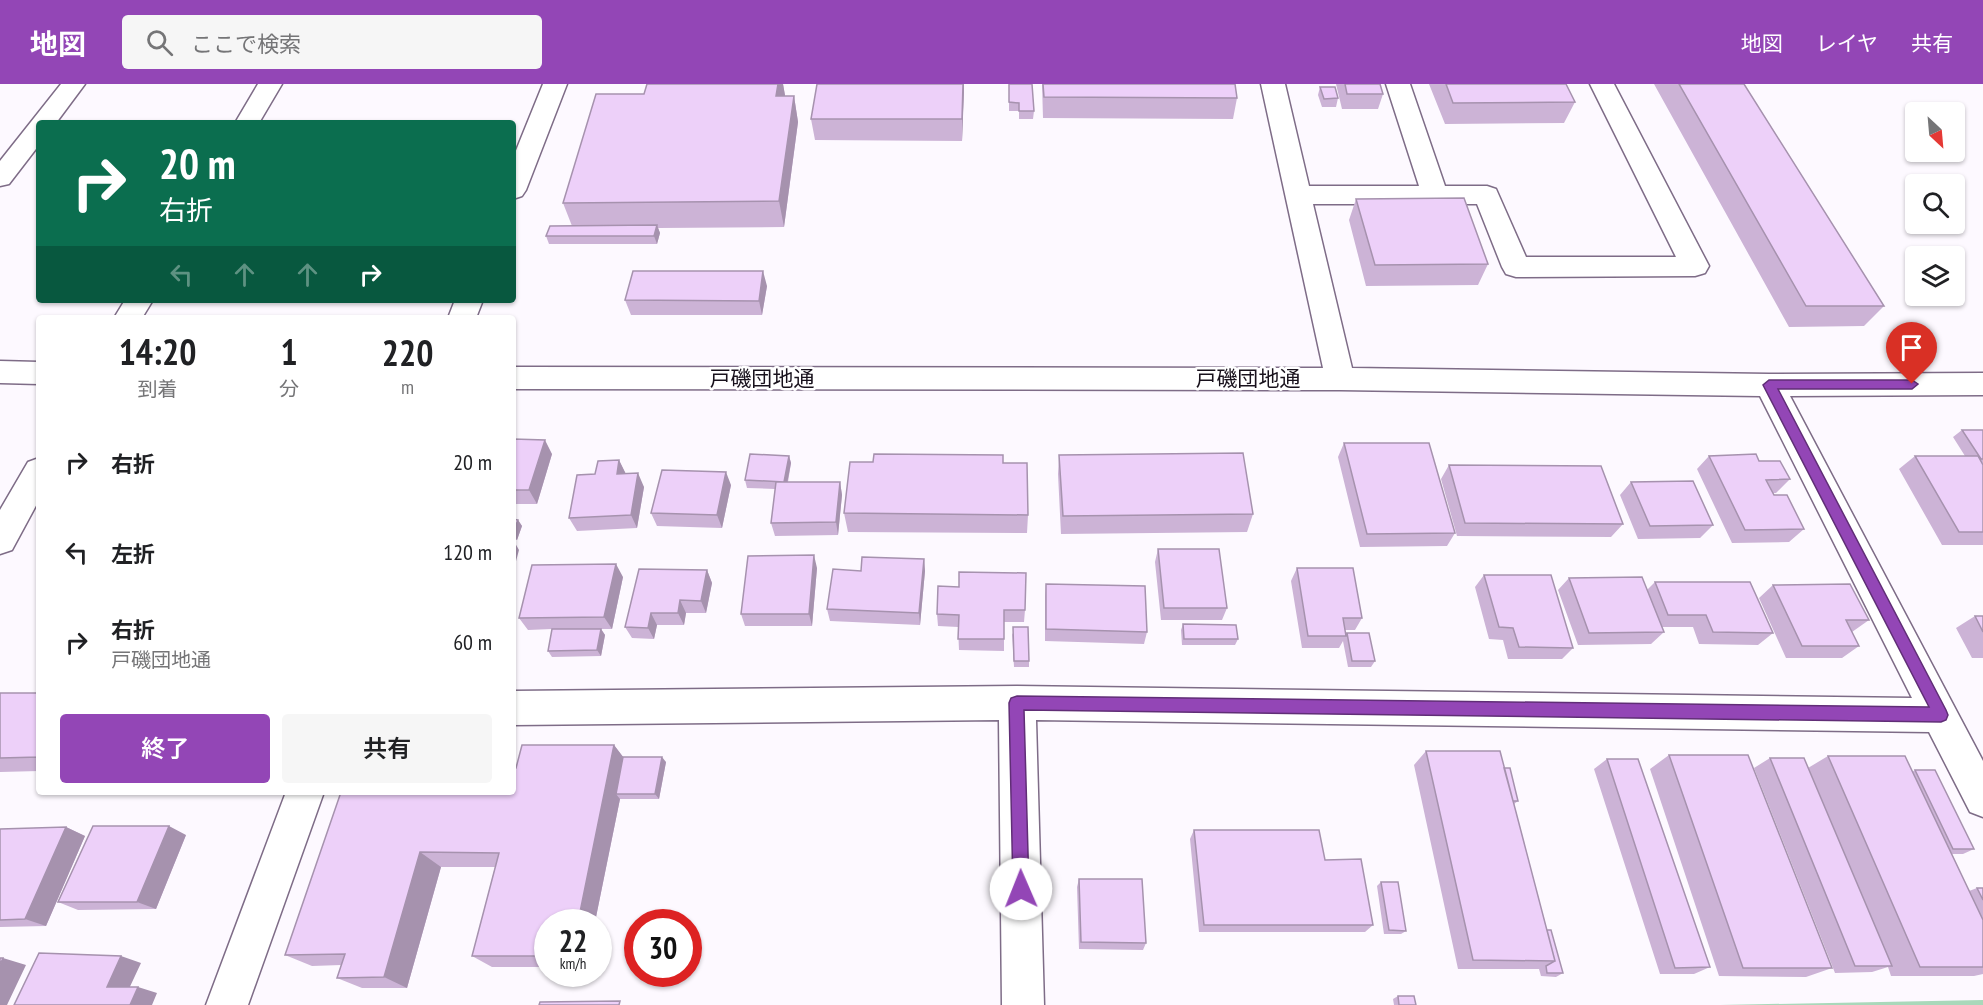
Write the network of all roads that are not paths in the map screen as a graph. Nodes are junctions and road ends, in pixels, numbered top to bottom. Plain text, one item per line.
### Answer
1 (73, 84) edge
2 (270, 84) edge
3 (555, 84) edge
4 (1273, 84) edge
5 (1398, 84) edge
6 (1602, 84) edge
7 (45, 120) edge
8 (249, 120) edge
9 (36, 132) edge
10 (0, 178) edge
11 (516, 182) edge
12 (1435, 194) junction
13 (1298, 195) junction
14 (0, 372) edge
15 (36, 373) edge
16 (516, 378) edge
17 (1340, 379) junction
18 (1983, 384) edge
19 (1769, 385) junction
20 (36, 476) edge
21 (0, 540) edge
22 (1017, 703) junction
23 (516, 708) edge
24 (1941, 715) junction
25 (304, 795) edge
26 (1983, 799) edge
27 (227, 1005) edge
28 (1023, 1005) edge

1 - 7 street
2 - 8 street
3 - 11 street
4 - 13 street
5 - 12 street
6 - 12 street
9 - 10 street
12 - 13 street
13 - 17 street
14 - 15 street
16 - 17 street, 戸磯団地通
17 - 19 street, 戸磯団地通
18 - 19 street, 戸磯団地通
19 - 24 street
20 - 21 street
22 - 23 street
22 - 24 street
22 - 28 street
24 - 26 street
25 - 27 street

